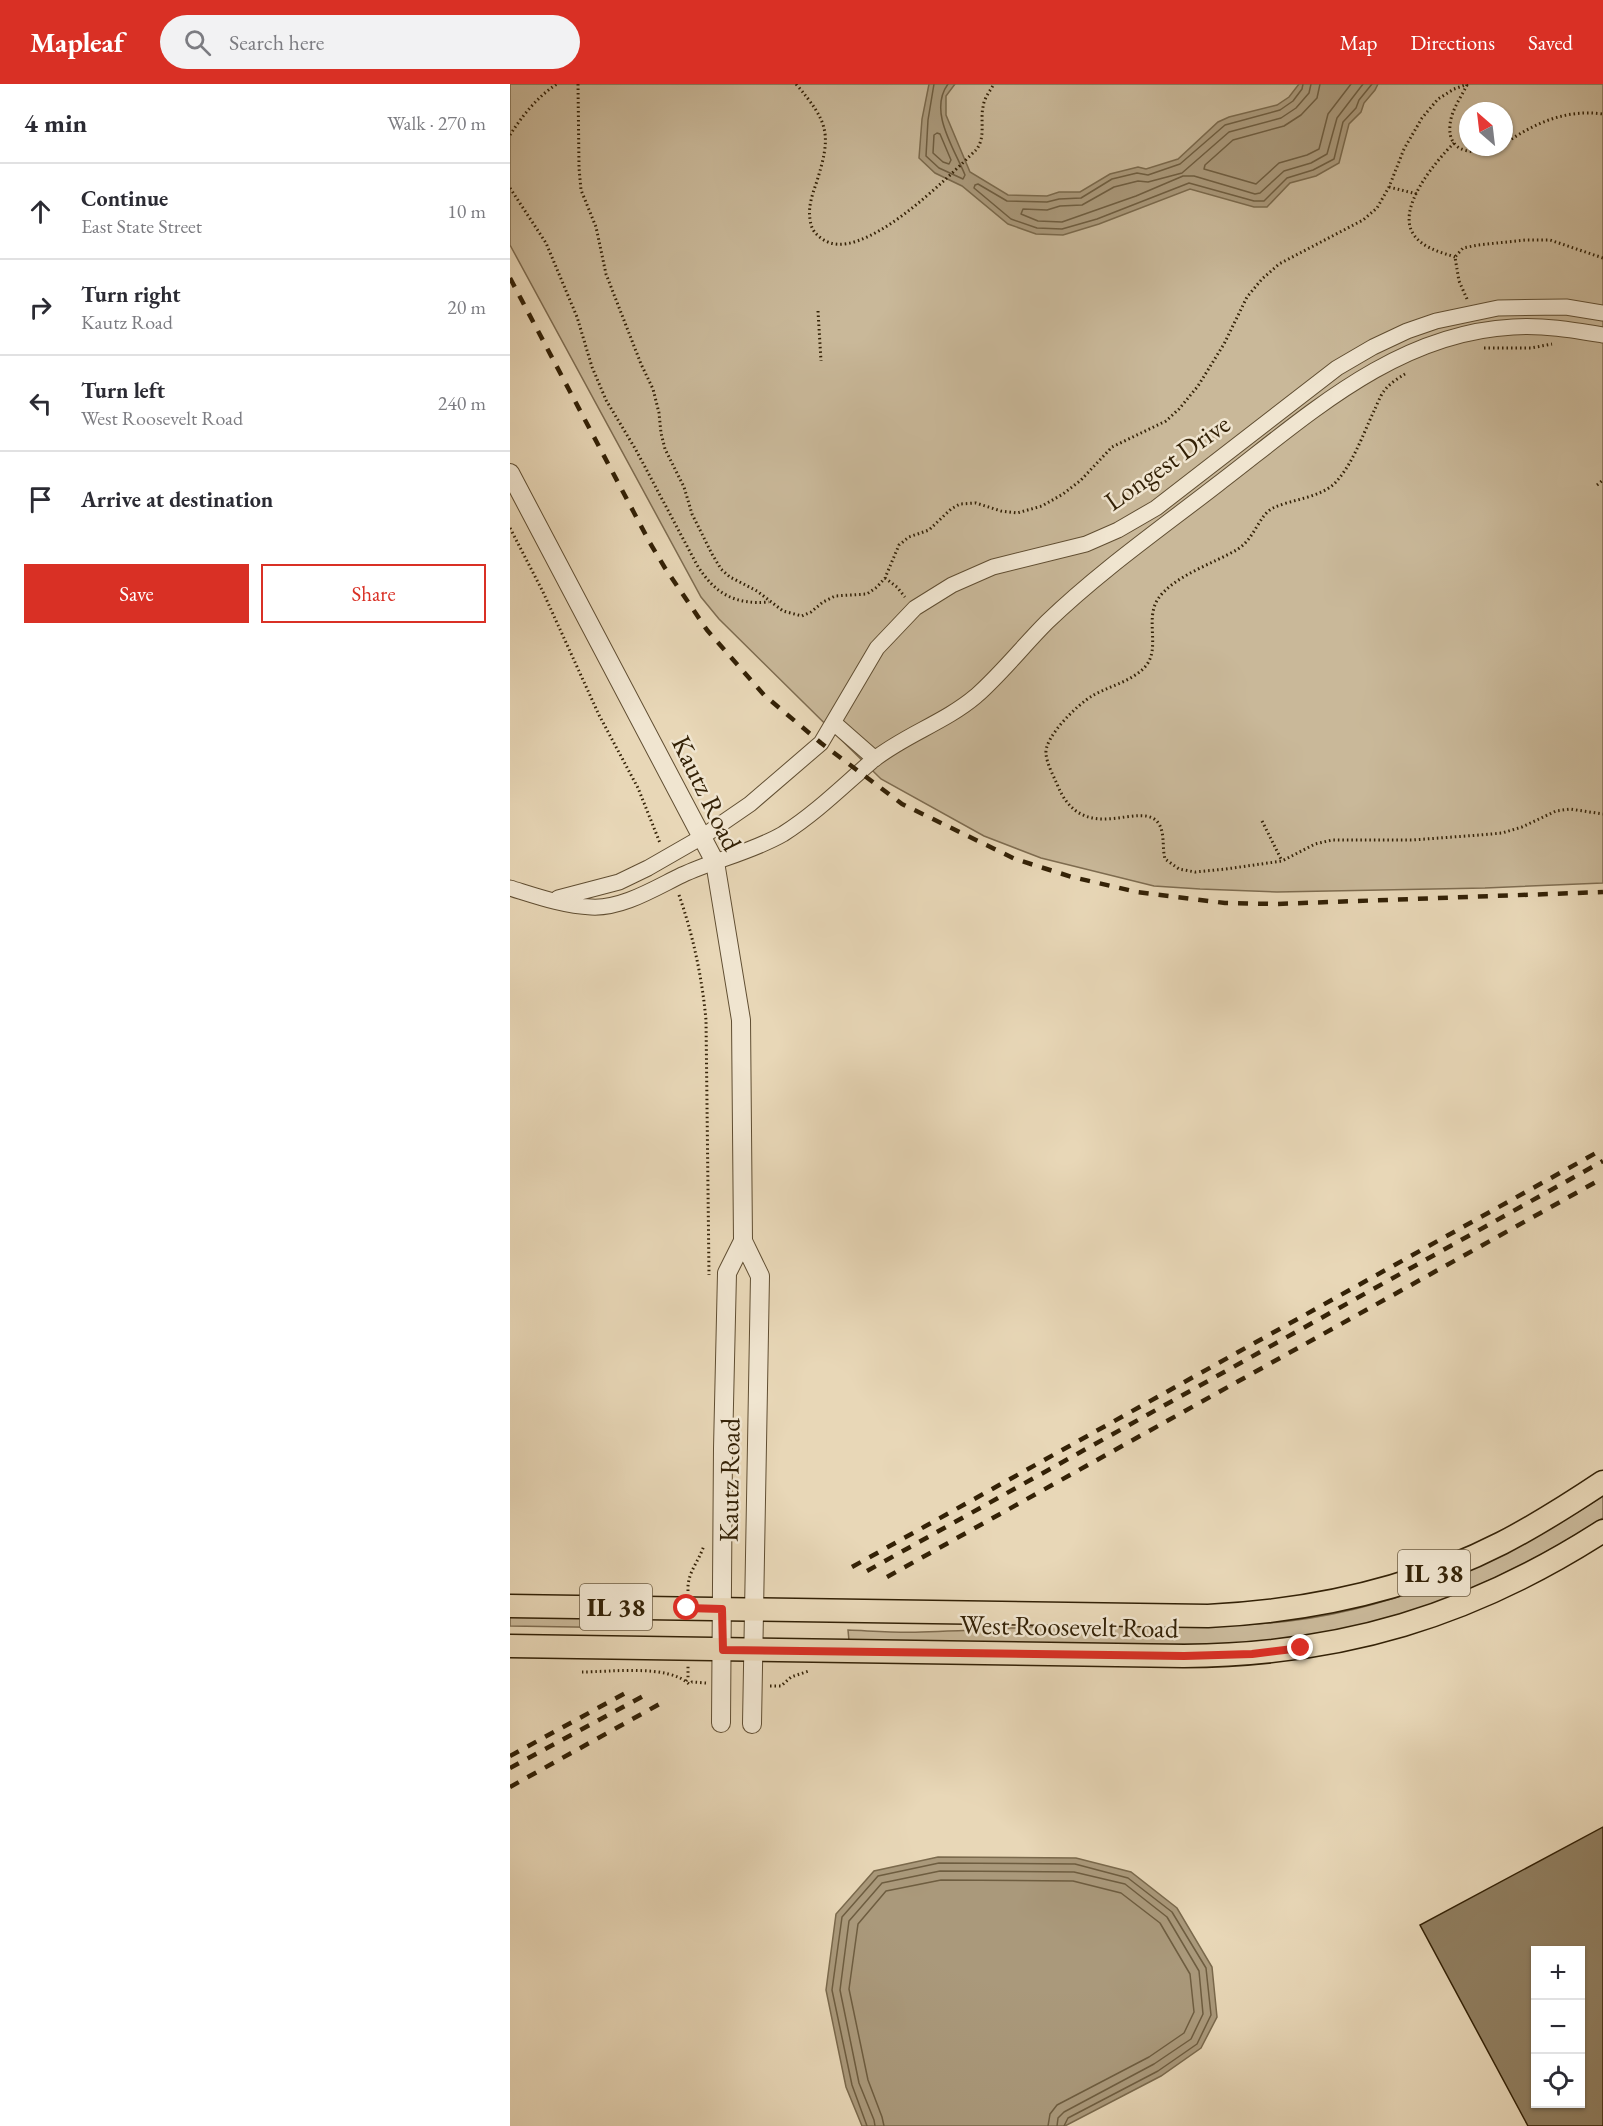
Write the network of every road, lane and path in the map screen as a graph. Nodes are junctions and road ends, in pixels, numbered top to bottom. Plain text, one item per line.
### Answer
1 (557, 84) edge
2 (578, 84) edge
3 (796, 84) edge
4 (994, 84) edge
5 (1468, 85) edge
6 (1603, 114) edge
7 (510, 135) edge
8 (1513, 138) edge
9 (1454, 143) junction
10 (1459, 148) edge
11 (1389, 187) junction
12 (510, 188) edge
13 (1417, 194) junction
14 (1455, 257) junction
15 (1603, 258) edge
16 (818, 311) dead end
17 (1469, 313) junction
18 (1603, 313) edge
19 (1473, 333) junction
20 (1603, 335) edge
21 (1556, 344) dead end
22 (821, 361) dead end
23 (1405, 374) dead end
24 (510, 473) edge
25 (1603, 480) edge
26 (1597, 485) dead end
27 (510, 528) edge
28 (885, 578) junction
29 (769, 602) junction
30 (915, 608) junction
31 (834, 723) junction
32 (875, 759) junction
33 (1603, 814) edge
34 (1262, 821) dead end
35 (702, 837) junction
36 (659, 842) dead end
37 (1282, 861) junction
38 (715, 862) junction
39 (510, 888) edge
40 (679, 896) dead end
41 (550, 900) junction
42 (743, 1241) junction
43 (708, 1279) dead end
44 (1603, 1482) edge
45 (1603, 1531) edge
46 (704, 1545) dead end
47 (687, 1588) dead end
48 (510, 1606) edge
49 (722, 1609) junction
50 (754, 1609) junction
51 (510, 1646) edge
52 (723, 1650) junction
53 (753, 1650) junction
54 (582, 1672) dead end
55 (692, 1682) dead end
56 (721, 1723) dead end
57 (752, 1724) dead end

1 - 7 path
2 - 29 path
3 - 4 path
5 - 9 path
5 - 11 path
6 - 8 path
9 - 10 path
9 - 13 path
11 - 13 path
11 - 28 path
12 - 29 path
13 - 14 path
14 - 15 path
14 - 17 path
16 - 22 path
17 - 18 street, Longest Drive
17 - 30 street, Longest Drive
19 - 20 street, Longest Drive
19 - 21 path
19 - 32 street, Longest Drive
23 - 37 path
24 - 35 street, Kautz Road
25 - 26 path
27 - 36 path
28 - 29 path
28 - 30 path
30 - 31 street, Longest Drive
31 - 32 street
31 - 35 street, Longest Drive
32 - 38 street, Longest Drive
33 - 37 path
34 - 37 path
35 - 38 street, Kautz Road
35 - 41 street, Longest Drive
38 - 41 street, Longest Drive
38 - 42 street, Kautz Road
39 - 41 street, Longest Drive
40 - 43 path
42 - 49 street, Kautz Road
42 - 50 street, Kautz Road
44 - 50 main road, West Roosevelt Road / IL 38
45 - 53 main road, West Roosevelt Road / IL 38
46 - 47 path
48 - 49 main road, IL 38
49 - 50 main road, West Roosevelt Road / IL 38
49 - 52 street, Kautz Road
50 - 53 street, Kautz Road
51 - 52 main road, West Roosevelt Road / IL 38
52 - 53 main road, West Roosevelt Road / IL 38
52 - 56 street, Kautz Road
53 - 57 street, Kautz Road
54 - 55 path

